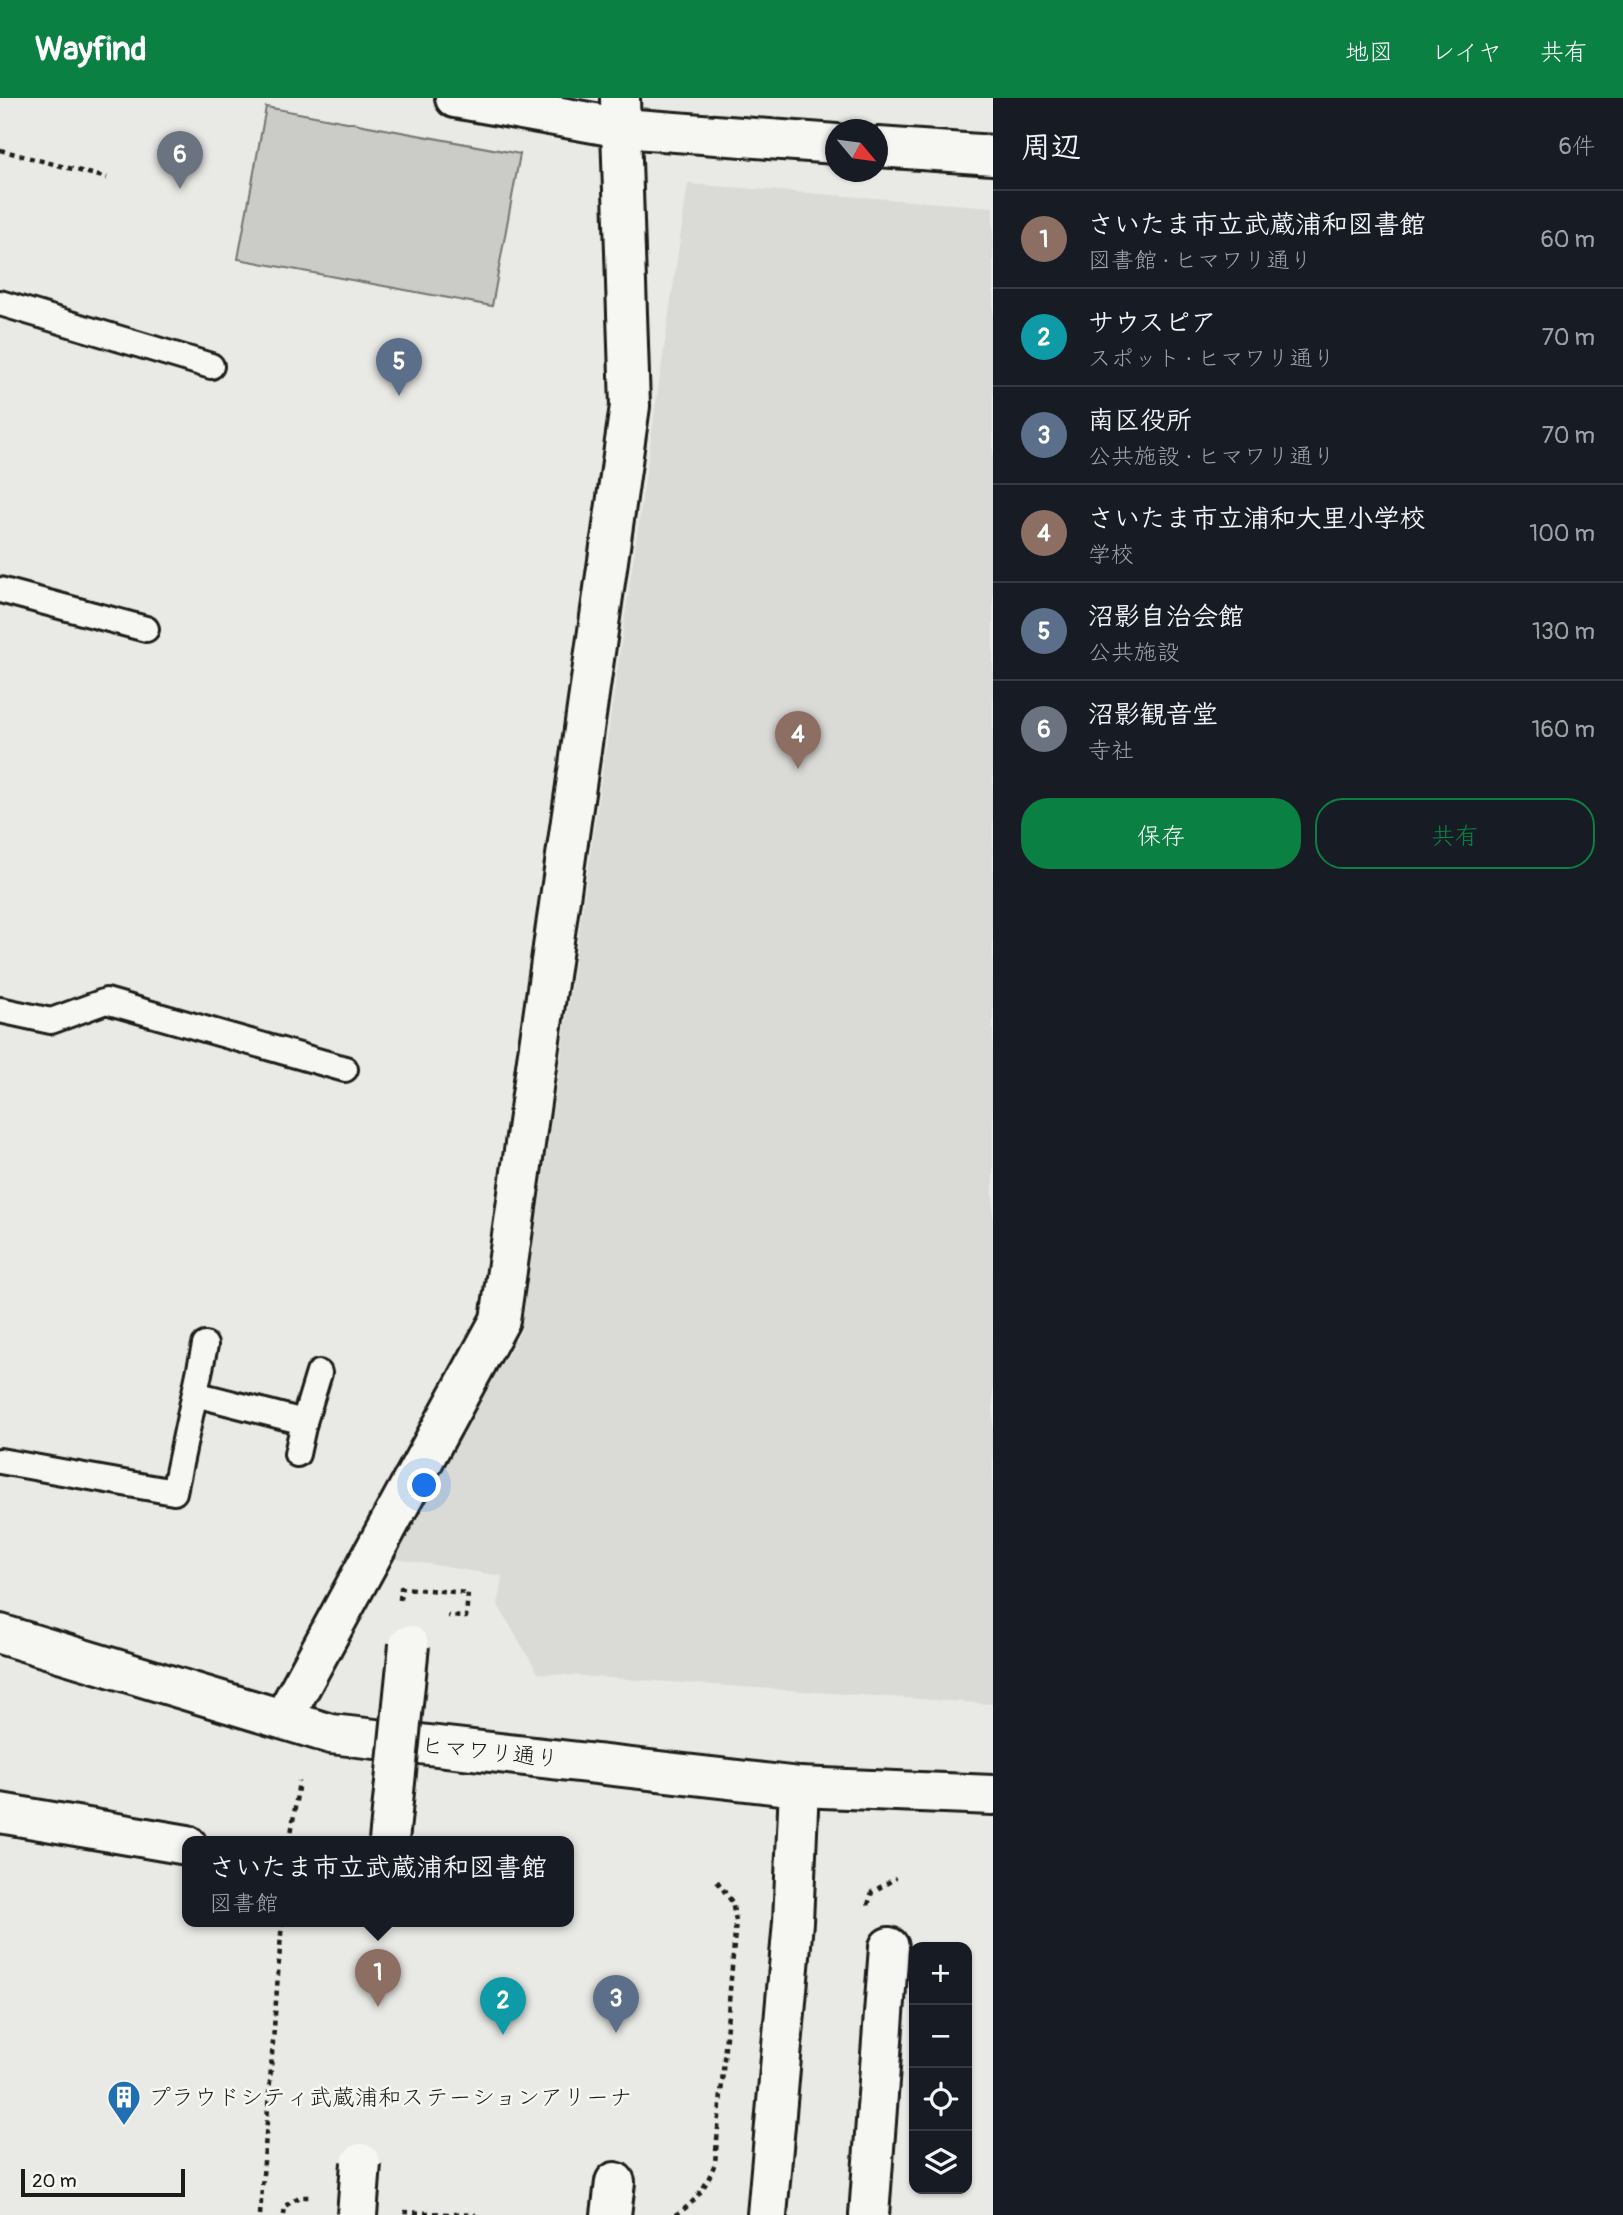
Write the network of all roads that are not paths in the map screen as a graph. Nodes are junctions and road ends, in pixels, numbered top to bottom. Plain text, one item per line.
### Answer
1 (455, 98) edge
2 (621, 113) edge
3 (825, 143) edge
4 (888, 148) edge
5 (993, 155) edge
6 (0, 303) edge
7 (211, 366) dead end
8 (0, 590) edge
9 (146, 629) dead end
10 (0, 1010) edge
11 (345, 1069) dead end
12 (205, 1345) dead end
13 (319, 1373) dead end
14 (195, 1394) junction
15 (304, 1422) junction
16 (297, 1454) dead end
17 (0, 1461) edge
18 (0, 1634) edge
19 (409, 1645) dead end
20 (283, 1720) junction
21 (799, 1787) junction
22 (993, 1795) edge
23 (0, 1813) edge
24 (390, 1836) edge
25 (182, 1844) edge
26 (890, 1948) dead end
27 (361, 2163) dead end
28 (357, 2215) edge
29 (767, 2215) edge
30 (869, 2215) edge

1 - 2 street
2 - 3 street
2 - 20 street
4 - 5 street
6 - 7 lane
8 - 9 lane
10 - 11 lane
12 - 14 lane
13 - 15 lane
14 - 15 lane
14 - 17 lane
15 - 16 lane
18 - 20 street, ヒマワリ通り
19 - 24 street, bridge
20 - 21 street, ヒマワリ通り
21 - 22 street, ヒマワリ通り
21 - 29 street
23 - 25 street
26 - 30 street
27 - 28 street, bridge

